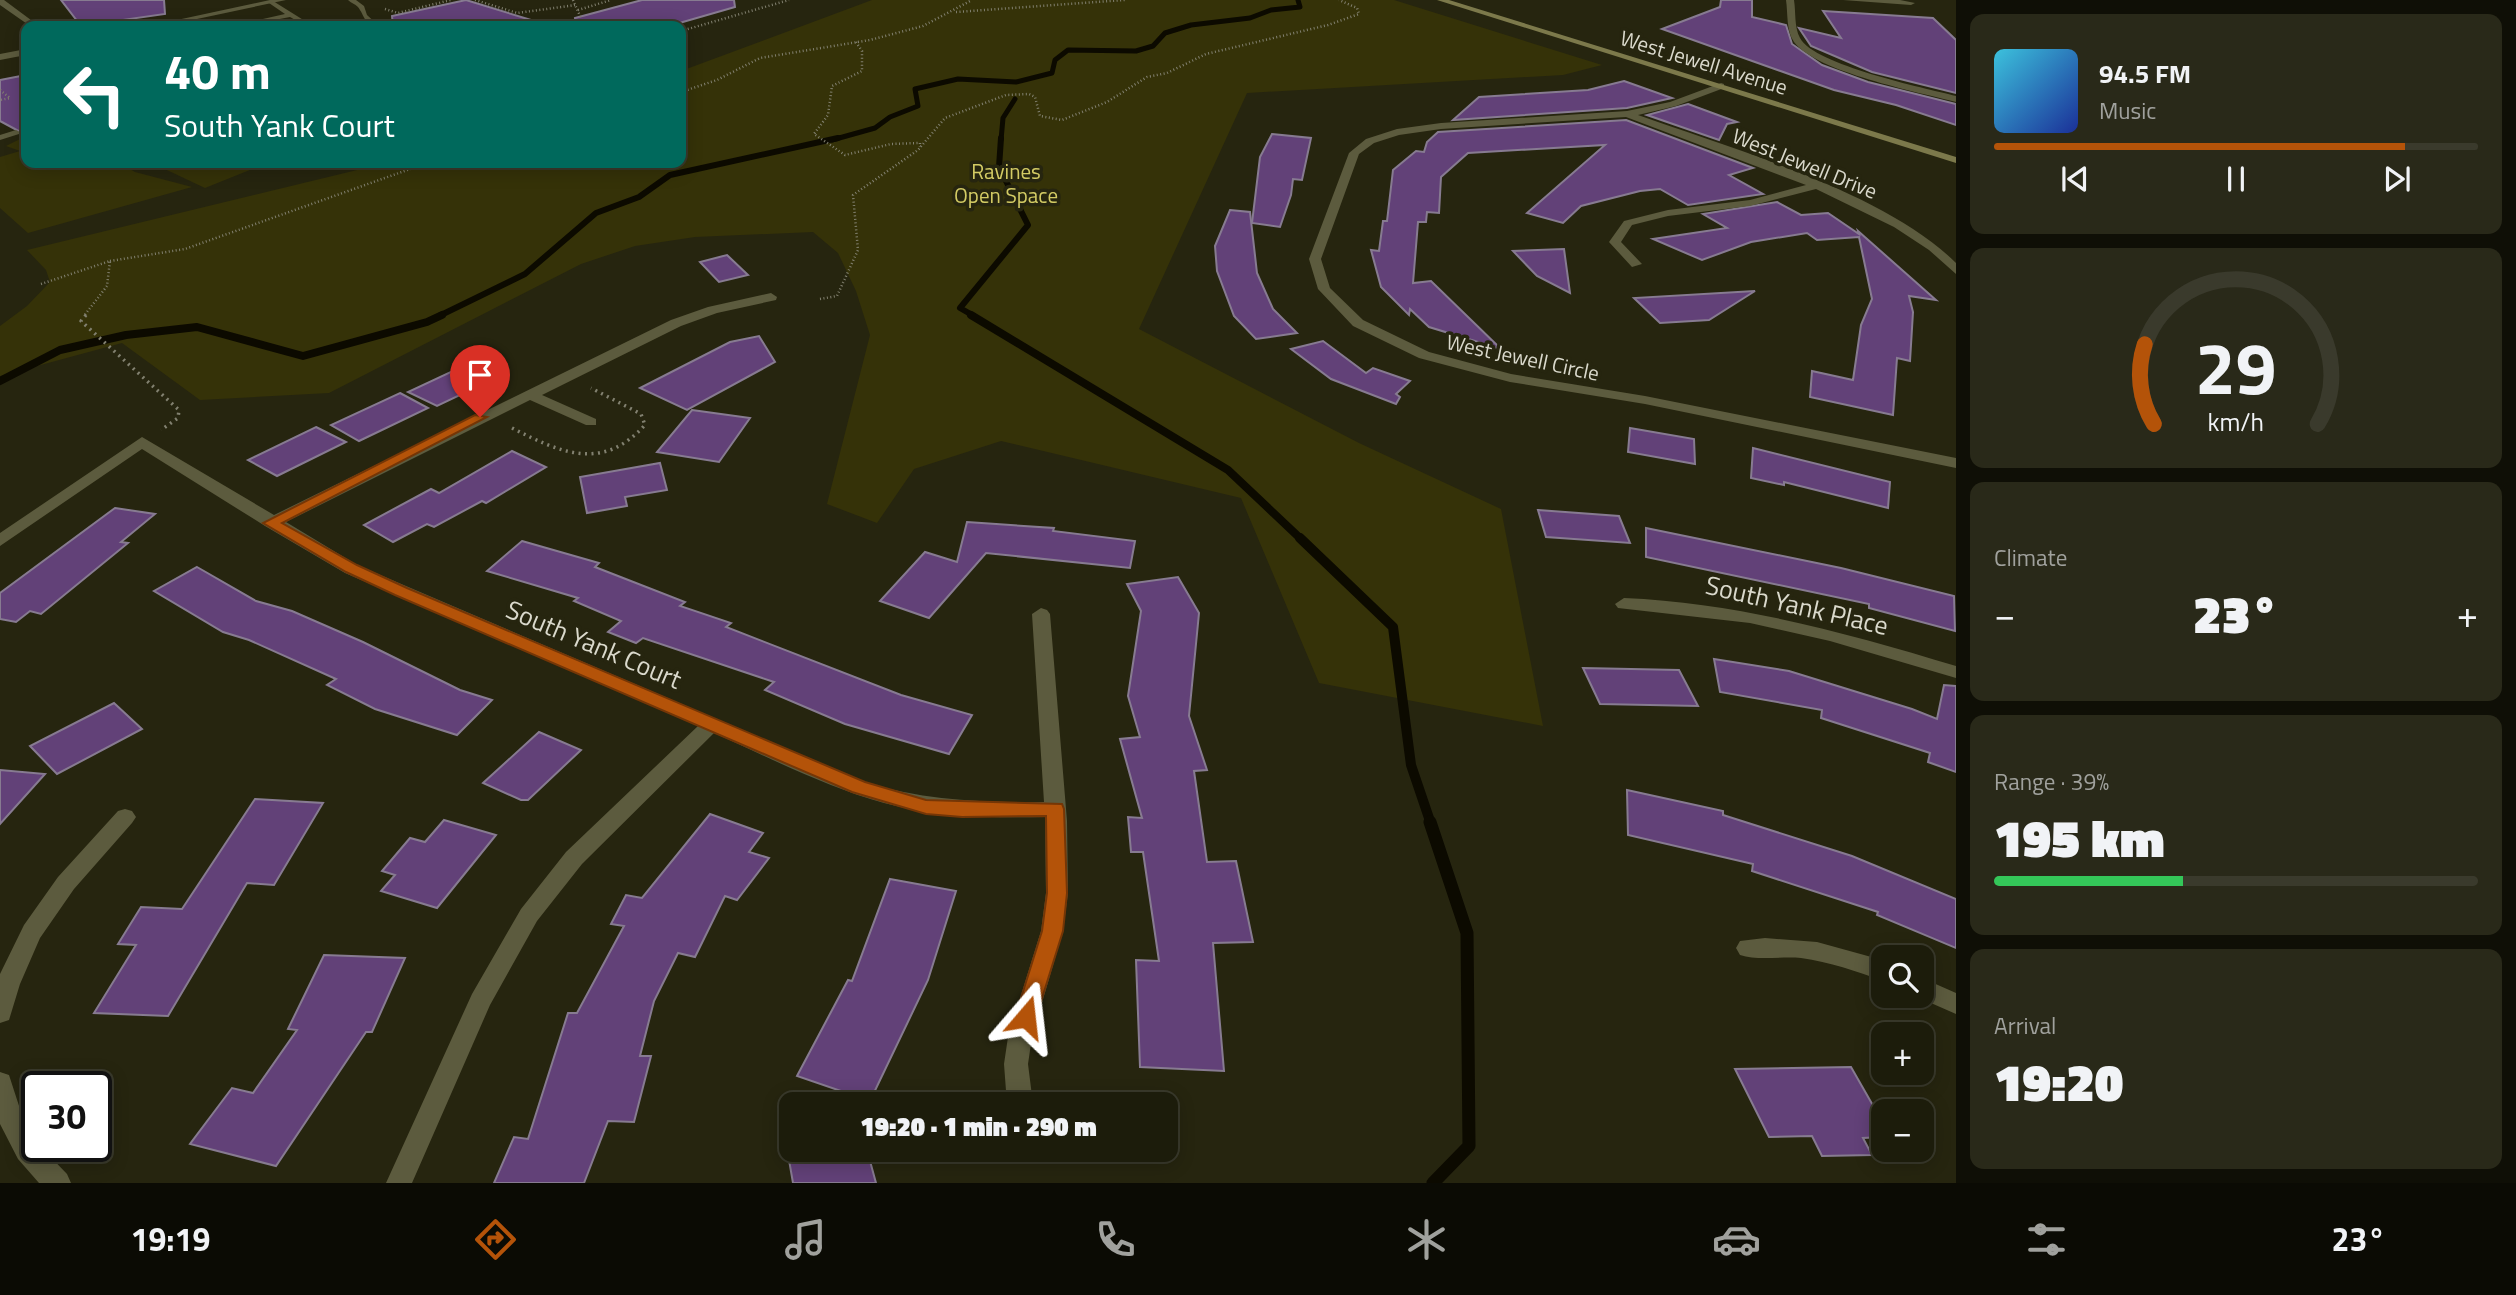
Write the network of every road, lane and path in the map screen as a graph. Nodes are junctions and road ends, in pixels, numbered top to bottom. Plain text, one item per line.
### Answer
1 (282, 0) edge
2 (351, 0) edge
3 (451, 0) edge
4 (475, 0) edge
5 (573, 0) edge
6 (611, 0) edge
7 (789, 0) edge
8 (972, 0) edge
9 (1125, 0) edge
10 (1339, 0) edge
11 (1441, 0) edge
12 (1790, 0) edge
13 (1847, 0) edge
14 (0, 1) edge
15 (262, 2) edge
16 (1911, 3) dead end
17 (576, 5) junction
18 (376, 6) dead end
19 (578, 10) junction
20 (956, 12) junction
21 (289, 15) junction
22 (28, 21) edge
23 (176, 21) edge
24 (259, 21) edge
25 (299, 21) edge
26 (370, 21) edge
27 (582, 21) edge
28 (686, 30) edge
29 (856, 42) junction
30 (21, 53) edge
31 (0, 57) edge
32 (1721, 86) junction
33 (0, 90) edge
34 (686, 90) edge
35 (1954, 97) edge
36 (0, 100) edge
37 (1626, 114) junction
38 (16, 132) dead end
39 (0, 138) edge
40 (920, 147) junction
41 (1956, 160) edge
42 (413, 168) edge
43 (1815, 186) junction
44 (110, 261) junction
45 (1636, 264) dead end
46 (1956, 270) edge
47 (41, 284) dead end
48 (771, 297) dead end
49 (820, 299) dead end
50 (528, 394) junction
51 (591, 422) dead end
52 (148, 445) junction
53 (1956, 463) edge
54 (271, 523) junction
55 (0, 541) edge
56 (1624, 604) dead end
57 (1041, 614) dead end
58 (1956, 672) edge
59 (712, 724) junction
60 (1055, 809) junction
61 (125, 817) dead end
62 (1748, 948) dead end
63 (1871, 967) edge
64 (1934, 994) edge
65 (1956, 1004) edge
66 (0, 1013) edge
67 (0, 1083) edge
68 (1019, 1092) edge
69 (58, 1183) edge
70 (399, 1183) edge

1 - 15 street
2 - 26 lane
3 - 18 path
4 - 17 path
5 - 17 path
6 - 19 path
7 - 28 path
8 - 20 path
9 - 20 path
10 - 40 path
11 - 32 main road, West Jewell Avenue
12 - 35 street
13 - 16 street
14 - 22 street
15 - 21 lane
15 - 23 street
17 - 19 path
19 - 27 path
20 - 29 path
21 - 24 lane
21 - 25 lane
29 - 34 path
29 - 40 path
30 - 31 street
32 - 37 street, West Jewell Circle
32 - 41 main road, West Jewell Avenue
33 - 36 path
37 - 43 street, West Jewell Drive
37 - 53 street, West Jewell Circle
38 - 39 lane
40 - 49 path
42 - 44 path
43 - 45 street
43 - 46 street, West Jewell Drive
44 - 47 path
44 - 52 path
48 - 50 street
50 - 51 street
50 - 54 street
52 - 54 street, South Yank Court
52 - 55 street
54 - 59 street, South Yank Court
56 - 58 street, South Yank Place
57 - 60 street
59 - 60 street, South Yank Court
59 - 70 street
60 - 68 street
61 - 66 street
62 - 63 street
64 - 65 street
67 - 69 street

